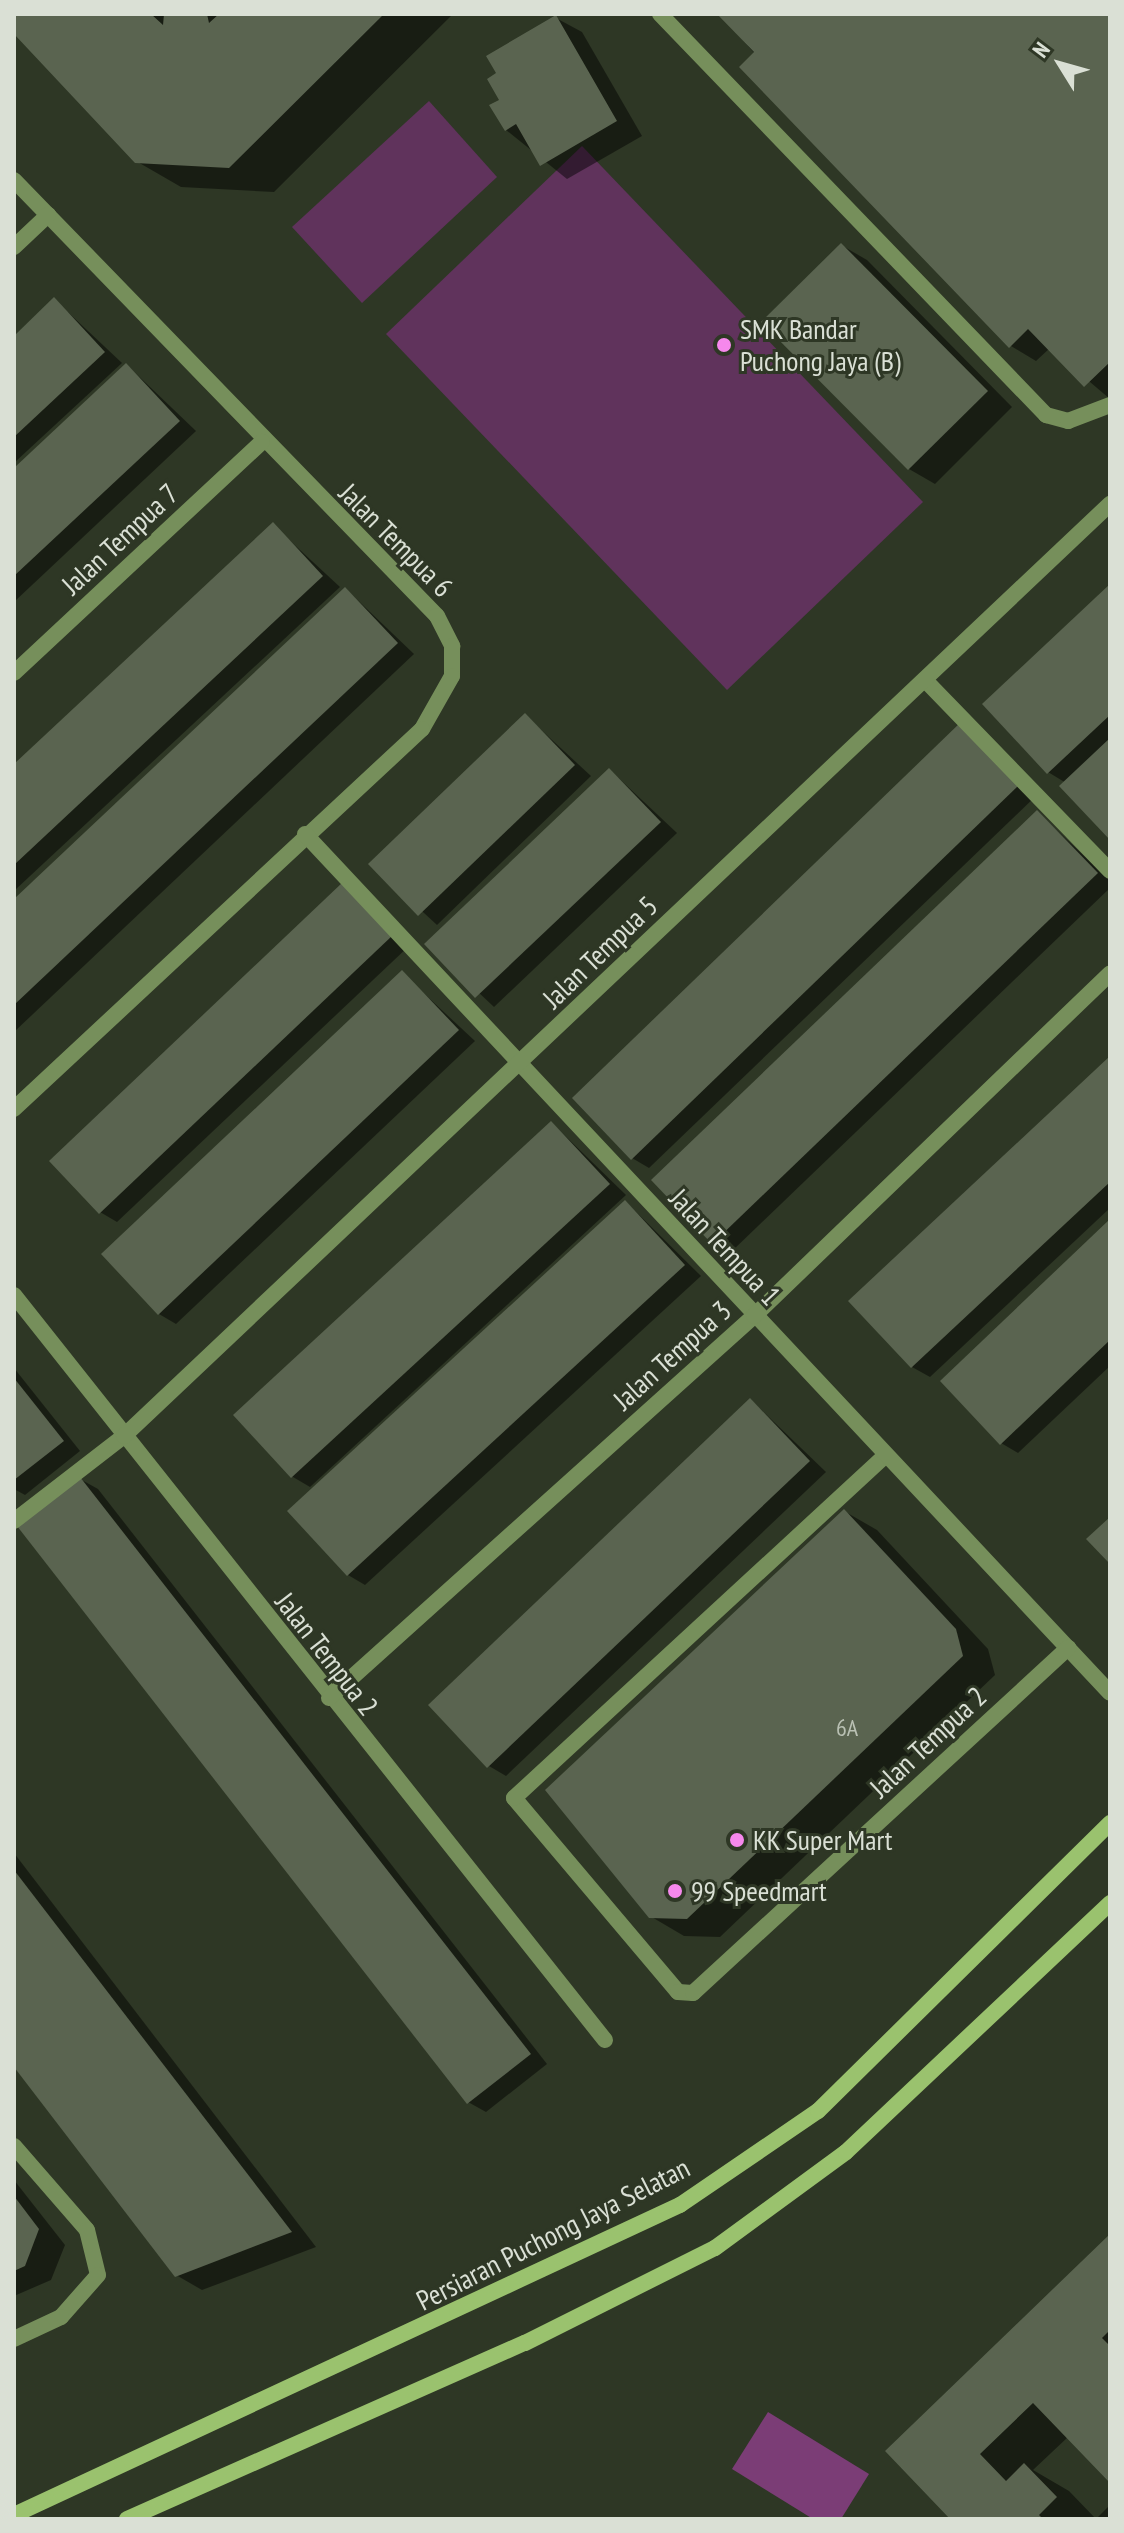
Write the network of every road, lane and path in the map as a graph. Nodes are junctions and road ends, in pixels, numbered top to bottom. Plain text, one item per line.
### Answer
1 (660, 14) edge
2 (14, 180) edge
3 (48, 215) junction
4 (14, 247) edge
5 (1110, 405) edge
6 (262, 442) junction
7 (1110, 504) edge
8 (14, 673) edge
9 (925, 680) junction
10 (305, 834) junction
11 (1110, 871) edge
12 (1110, 973) edge
13 (519, 1065) junction
14 (14, 1109) edge
15 (14, 1295) edge
16 (754, 1316) junction
17 (124, 1436) junction
18 (886, 1455) junction
19 (14, 1521) edge
20 (1068, 1648) junction
21 (1110, 1693) edge
22 (329, 1698) junction
23 (1110, 1823) edge
24 (1110, 1903) edge
25 (605, 2040) dead end
26 (14, 2146) edge
27 (14, 2339) edge
28 (14, 2515) edge
29 (127, 2519) edge

1 - 5 street
2 - 3 street, Jalan Tempua 6
3 - 4 street
3 - 6 street, Jalan Tempua 6
6 - 8 street, Jalan Tempua 7
6 - 10 street, Jalan Tempua 6
7 - 9 street, Jalan Tempua 5
9 - 11 street
9 - 13 street, Jalan Tempua 5
10 - 13 street, Jalan Tempua 1
10 - 14 street, Jalan Tempua 6
12 - 16 street, Jalan Tempua 3
13 - 16 street, Jalan Tempua 1
13 - 17 street, Jalan Tempua 5
15 - 17 street, Jalan Tempua 2
16 - 18 street, Jalan Tempua 1
16 - 22 street, Jalan Tempua 3
17 - 19 street, Jalan Tempua 5
17 - 22 street, Jalan Tempua 2
18 - 20 street, Jalan Tempua 1
18 - 20 street, Jalan Tempua 2
20 - 21 street, Jalan Tempua 1
22 - 25 street, Jalan Tempua 2
23 - 28 main road, Persiaran Puchong Jaya Selatan
24 - 29 main road
26 - 27 street

